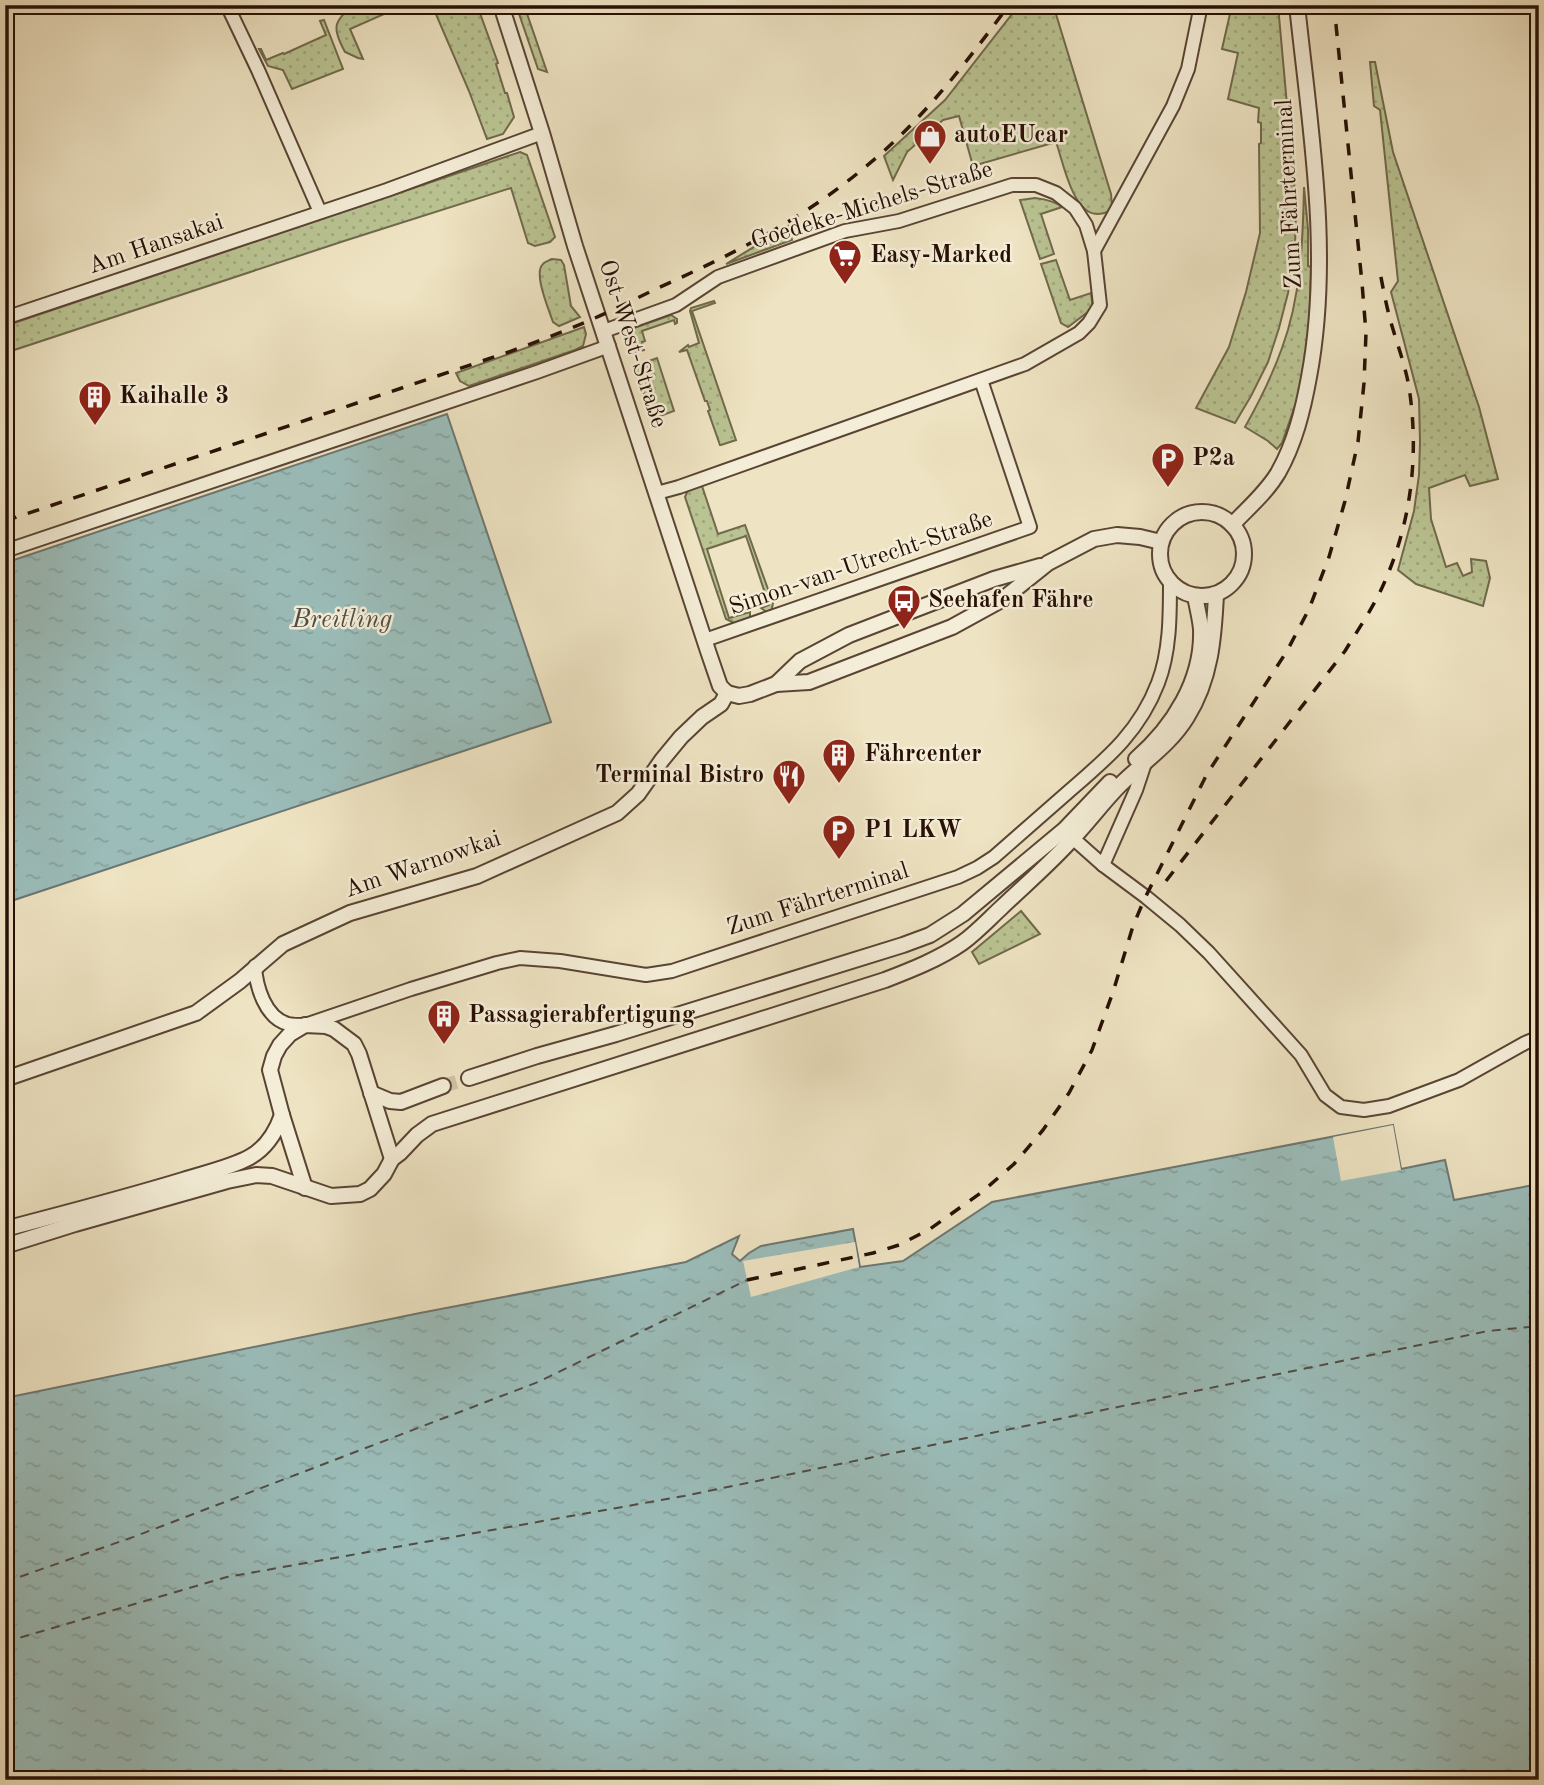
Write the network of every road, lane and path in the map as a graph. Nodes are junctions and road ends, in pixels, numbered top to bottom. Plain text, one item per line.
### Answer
1 (227, 5) edge
2 (501, 5) edge
3 (1200, 5) edge
4 (1297, 5) edge
5 (542, 133) junction
6 (320, 212) junction
7 (1094, 251) junction
8 (5, 318) edge
9 (604, 331) junction
10 (609, 346) junction
11 (981, 380) junction
12 (657, 494) junction
13 (1232, 525) junction
14 (1161, 542) junction
15 (5, 551) edge
16 (1048, 563) junction
17 (1170, 582) junction
18 (1216, 594) junction
19 (1195, 596) junction
20 (705, 640) junction
21 (776, 684) junction
22 (727, 693) junction
23 (1145, 763) junction
24 (1069, 834) junction
25 (1102, 865) junction
26 (255, 966) junction
27 (305, 1025) junction
28 (1539, 1037) edge
29 (469, 1078) tunnel mouth
30 (5, 1079) edge
31 (443, 1086) tunnel mouth
32 (371, 1093) junction
33 (282, 1115) junction
34 (392, 1158) junction
35 (304, 1188) junction
36 (5, 1229) edge
37 (5, 1246) edge

1 - 6 street
2 - 5 street, Ost-West-Straße
3 - 7 street
4 - 13 street, Zum Fährterminal
5 - 6 street, Am Hansakai
5 - 9 street, Ost-West-Straße
6 - 8 street, Am Hansakai
7 - 9 street, Goedeke-Michels-Straße
7 - 11 street, Goedeke-Michels-Straße
9 - 10 street, Ost-West-Straße
10 - 12 street, Ost-West-Straße
10 - 15 street
11 - 12 street, Goedeke-Michels-Straße
11 - 20 street, Simon-van-Utrecht-Straße
12 - 20 street, Ost-West-Straße
13 - 14 street
13 - 18 street
14 - 16 street
14 - 17 street, Zum Fährterminal
16 - 21 street
16 - 21 street
17 - 19 street
17 - 27 street, Zum Fährterminal
18 - 19 street
18 - 23 street
19 - 24 street
20 - 22 street, Ost-West-Straße
21 - 22 street
22 - 26 street, Am Warnowkai
23 - 24 street
23 - 25 street
24 - 25 street
24 - 29 street
24 - 34 street
25 - 28 street
26 - 27 street
26 - 30 street, Am Warnowkai
27 - 32 street
27 - 33 street
31 - 32 street
32 - 34 street
33 - 35 street
33 - 36 street
34 - 35 street
35 - 37 street

